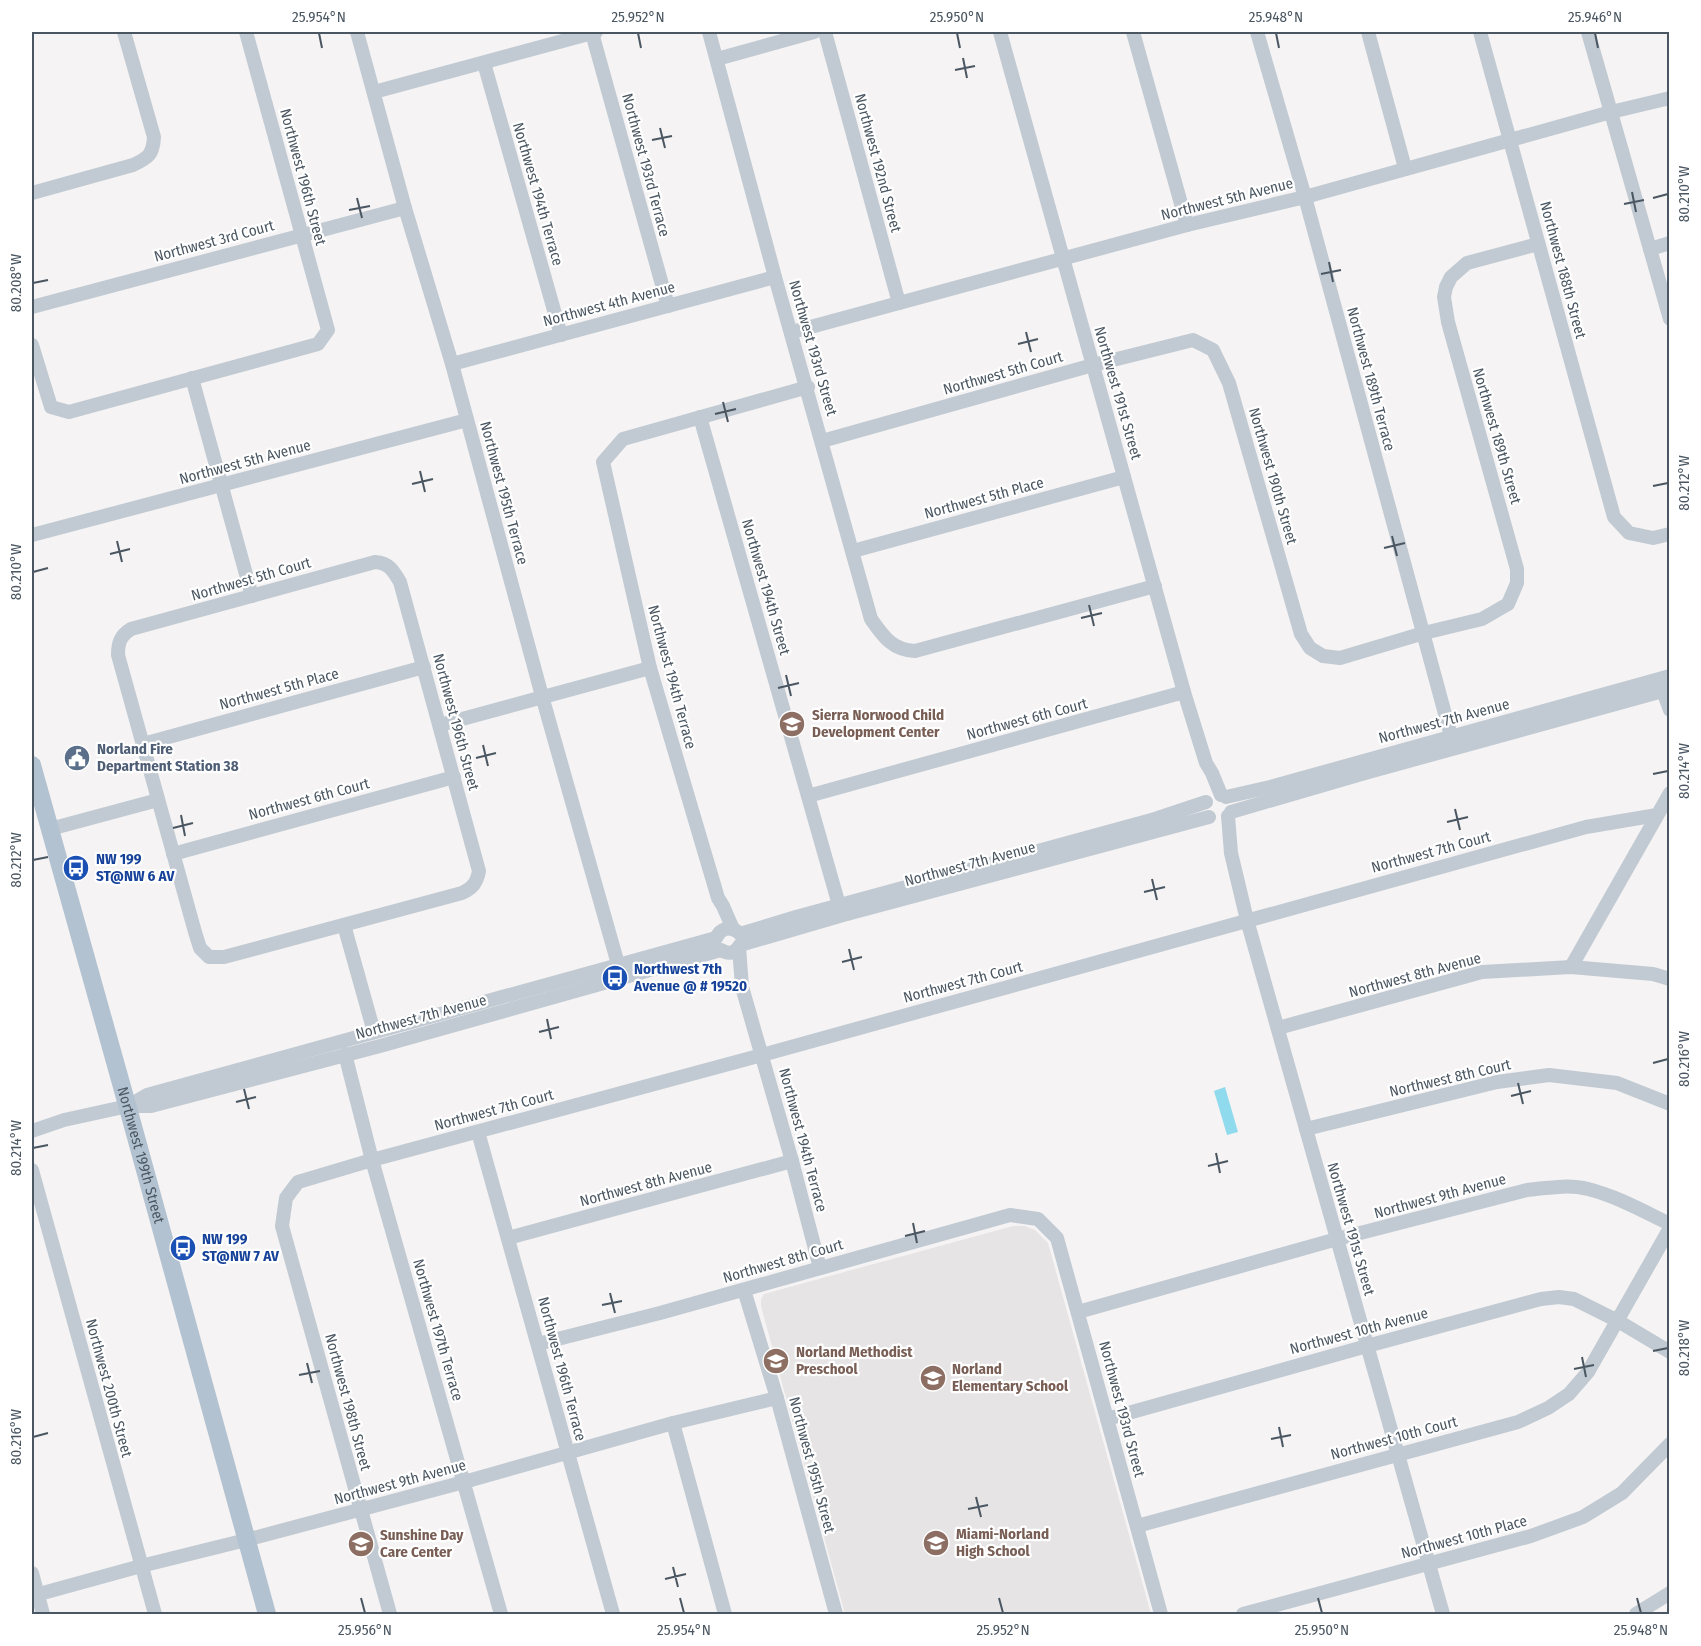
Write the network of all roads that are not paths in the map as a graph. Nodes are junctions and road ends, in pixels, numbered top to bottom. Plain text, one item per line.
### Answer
1 (124, 32) edge
2 (246, 32) edge
3 (357, 32) edge
4 (594, 32) edge
5 (709, 32) edge
6 (814, 32) edge
7 (825, 32) edge
8 (1000, 32) edge
9 (1133, 32) edge
10 (1257, 32) edge
11 (1368, 32) edge
12 (1480, 32) edge
13 (1588, 32) edge
14 (717, 59) junction
15 (484, 63) junction
16 (374, 92) junction
17 (1670, 98) edge
18 (1611, 112) junction
19 (1511, 141) junction
20 (1405, 168) junction
21 (32, 193) edge
22 (1305, 197) junction
23 (405, 208) junction
24 (1187, 225) junction
25 (302, 235) junction
26 (1670, 243) edge
27 (1538, 244) junction
28 (1650, 249) junction
29 (1064, 259) junction
30 (775, 277) junction
31 (899, 303) junction
32 (668, 306) junction
33 (32, 307) edge
34 (1670, 318) edge
35 (792, 332) junction
36 (561, 334) junction
37 (1193, 340) joint
38 (32, 345) edge
39 (452, 364) junction
40 (1093, 365) junction
41 (192, 378) junction
42 (807, 387) junction
43 (700, 417) junction
44 (467, 420) junction
45 (822, 441) junction
46 (1124, 477) junction
47 (221, 486) junction
48 (1670, 534) edge
49 (32, 536) edge
50 (853, 551) junction
51 (392, 568) joint
52 (1155, 586) junction
53 (252, 596) junction
54 (1424, 633) junction
55 (424, 667) junction
56 (650, 668) junction
57 (1670, 676) edge
58 (1666, 690) edge
59 (1184, 692) junction
60 (542, 696) junction
61 (1670, 710) edge
62 (440, 725) junction
63 (1451, 736) junction
64 (143, 744) junction
65 (32, 765) edge
66 (454, 777) junction
67 (1670, 793) edge
68 (808, 796) junction
69 (1216, 798) junction
70 (158, 800) junction
71 (1657, 815) junction
72 (1221, 816) junction
73 (50, 828) junction
74 (173, 854) junction
75 (838, 905) junction
76 (1248, 920) junction
77 (344, 925) junction
78 (729, 941) junction
79 (618, 964) junction
80 (1572, 967) junction
81 (1670, 979) edge
82 (1278, 1028) junction
83 (374, 1032) junction
84 (345, 1054) junction
85 (762, 1054) junction
86 (1670, 1104) edge
87 (128, 1106) junction
88 (1306, 1129) junction
89 (32, 1131) edge
90 (478, 1132) junction
91 (372, 1160) junction
92 (792, 1161) junction
93 (32, 1170) edge
94 (286, 1198) joint
95 (1038, 1219) joint
96 (1670, 1226) edge
97 (508, 1238) junction
98 (1337, 1239) junction
99 (821, 1267) junction
100 (744, 1290) junction
101 (1078, 1312) junction
102 (1618, 1321) junction
103 (538, 1344) junction
104 (1367, 1346) junction
105 (1670, 1352) edge
106 (777, 1398) junction
107 (1107, 1419) junction
108 (674, 1423) junction
109 (1670, 1444) edge
110 (568, 1452) junction
111 (1399, 1453) junction
112 (464, 1482) junction
113 (360, 1510) junction
114 (1137, 1526) junction
115 (246, 1540) junction
116 (1429, 1563) junction
117 (141, 1566) junction
118 (32, 1573) edge
119 (1670, 1593) edge
120 (34, 1595) edge
121 (43, 1614) edge
122 (155, 1614) edge
123 (267, 1614) edge
124 (390, 1614) edge
125 (501, 1614) edge
126 (613, 1614) edge
127 (725, 1614) edge
128 (836, 1614) edge
129 (1161, 1614) edge
130 (1243, 1614) edge
131 (1443, 1614) edge
132 (1636, 1614) edge

1 - 21 street
2 - 25 street, Northwest 196th Street
3 - 16 street, Northwest 195th Terrace
4 - 15 street
4 - 32 street, Northwest 193rd Terrace
5 - 14 street, Northwest 193rd Street
6 - 14 street
7 - 31 street, Northwest 192nd Street
8 - 29 street, Northwest 191st Street
9 - 24 street
10 - 22 street, Northwest 189th Terrace
11 - 20 street
12 - 19 street, Northwest 188th Street
13 - 18 street
14 - 30 street, Northwest 193rd Street
15 - 16 street
15 - 36 street, Northwest 194th Terrace
16 - 23 street, Northwest 195th Terrace
17 - 18 street, Northwest 5th Avenue
18 - 19 street, Northwest 5th Avenue
18 - 28 street
19 - 20 street, Northwest 5th Avenue
19 - 27 street, Northwest 188th Street
20 - 22 street, Northwest 5th Avenue
22 - 24 street, Northwest 5th Avenue
22 - 54 street, Northwest 189th Terrace
23 - 25 street, Northwest 3rd Court
23 - 39 street, Northwest 195th Terrace
24 - 29 street, Northwest 5th Avenue
25 - 33 street, Northwest 3rd Court
25 - 41 street, Northwest 196th Street
26 - 28 street
27 - 48 street, Northwest 188th Street
27 - 54 street, Northwest 189th Street
28 - 34 street
29 - 31 street, Northwest 5th Avenue
29 - 40 street, Northwest 191st Street
30 - 32 street, Northwest 4th Avenue
30 - 35 street, Northwest 193rd Street
31 - 35 street, Northwest 5th Avenue
32 - 36 street, Northwest 4th Avenue
35 - 42 street, Northwest 193rd Street
36 - 39 street, Northwest 4th Avenue
37 - 40 street, Northwest 5th Court
37 - 54 street, Northwest 190th Street
38 - 41 street
39 - 44 street, Northwest 195th Terrace
40 - 45 street, Northwest 5th Court
40 - 46 street, Northwest 191st Street
41 - 47 street
42 - 43 street
42 - 45 street, Northwest 193rd Street
43 - 56 street, Northwest 194th Terrace
43 - 68 street, Northwest 194th Street
44 - 47 street, Northwest 5th Avenue
44 - 60 street, Northwest 195th Terrace
45 - 50 street, Northwest 193rd Street
46 - 50 street, Northwest 5th Place
46 - 52 street, Northwest 191st Street
47 - 49 street, Northwest 5th Avenue
47 - 53 street
50 - 52 street, Northwest 193rd Street
51 - 53 street, Northwest 5th Court
51 - 55 street, Northwest 196th Street
52 - 59 street, Northwest 191st Street
53 - 64 street, Northwest 5th Court
54 - 63 street, Northwest 189th Terrace
55 - 62 street, Northwest 196th Street
55 - 64 street, Northwest 5th Place
56 - 60 street
56 - 78 street, Northwest 194th Terrace
57 - 63 street, Northwest 7th Avenue
58 - 61 street
58 - 72 street, Northwest 7th Avenue
59 - 68 street, Northwest 6th Court
59 - 69 street, Northwest 191st Street
60 - 62 street
60 - 79 street, Northwest 195th Terrace
62 - 66 street, Northwest 196th Street
63 - 69 street, Northwest 7th Avenue
64 - 70 street
65 - 73 main road, Northwest 199th Street
66 - 74 street, Northwest 6th Court
66 - 77 street, Northwest 196th Street
67 - 71 street
68 - 75 street, Northwest 194th Street
69 - 72 street
69 - 72 street
69 - 75 street, Northwest 7th Avenue
70 - 73 street
70 - 74 street
71 - 76 street, Northwest 7th Court
71 - 80 street
72 - 76 street, Northwest 191st Street
72 - 78 street, Northwest 7th Avenue
73 - 87 main road, Northwest 199th Street
74 - 77 street
75 - 78 street, Northwest 7th Avenue
76 - 82 street, Northwest 191st Street
76 - 85 street, Northwest 7th Court
77 - 83 street
78 - 79 street, Northwest 7th Avenue
78 - 84 street, Northwest 7th Avenue
78 - 85 street, Northwest 194th Terrace
79 - 83 street, Northwest 7th Avenue
80 - 81 street, Northwest 8th Avenue
80 - 82 street, Northwest 8th Avenue
82 - 88 street, Northwest 191st Street
83 - 87 street, Northwest 7th Avenue
84 - 87 street, Northwest 7th Avenue
84 - 91 street, Northwest 197th Terrace
85 - 90 street, Northwest 7th Court
85 - 92 street, Northwest 194th Terrace
86 - 88 street, Northwest 8th Court
87 - 89 street, Northwest 7th Avenue
87 - 115 main road, Northwest 199th Street
88 - 98 street, Northwest 191st Street
90 - 91 street, Northwest 7th Court
90 - 97 street, Northwest 196th Terrace
91 - 94 street, Northwest 7th Court
91 - 112 street, Northwest 197th Terrace
92 - 97 street, Northwest 8th Avenue
92 - 99 street, Northwest 194th Terrace
93 - 117 street, Northwest 200th Street
94 - 113 street, Northwest 198th Street
95 - 99 street, Northwest 8th Court
95 - 101 street, Northwest 193rd Street
96 - 98 street, Northwest 9th Avenue
96 - 102 street, Northwest 10th Court
97 - 103 street, Northwest 196th Terrace
98 - 101 street, Northwest 9th Avenue
98 - 104 street, Northwest 191st Street
99 - 100 street, Northwest 8th Court
100 - 103 street, Northwest 8th Court
100 - 106 street, Northwest 195th Street
101 - 107 street, Northwest 193rd Street
102 - 104 street, Northwest 10th Avenue
102 - 105 street, Northwest 10th Avenue
102 - 111 street, Northwest 10th Court
103 - 110 street, Northwest 196th Terrace
104 - 107 street, Northwest 10th Avenue
104 - 111 street, Northwest 191st Street
106 - 108 street, Northwest 9th Avenue
106 - 128 street, Northwest 195th Street
107 - 114 street, Northwest 193rd Street
108 - 110 street, Northwest 9th Avenue
108 - 127 street
109 - 116 street, Northwest 10th Place
110 - 112 street, Northwest 9th Avenue
110 - 126 street, Northwest 196th Terrace
111 - 114 street, Northwest 10th Court
111 - 116 street, Northwest 191st Street
112 - 113 street, Northwest 9th Avenue
112 - 125 street, Northwest 197th Terrace
113 - 115 street, Northwest 9th Avenue
113 - 124 street, Northwest 198th Street
114 - 129 street, Northwest 193rd Street
115 - 117 street, Northwest 9th Avenue
115 - 123 main road, Northwest 199th Street
116 - 130 street, Northwest 10th Place
116 - 131 street, Northwest 191st Street
117 - 120 street, Northwest 9th Avenue
117 - 122 street, Northwest 200th Street
118 - 120 street
119 - 132 street
120 - 121 street

